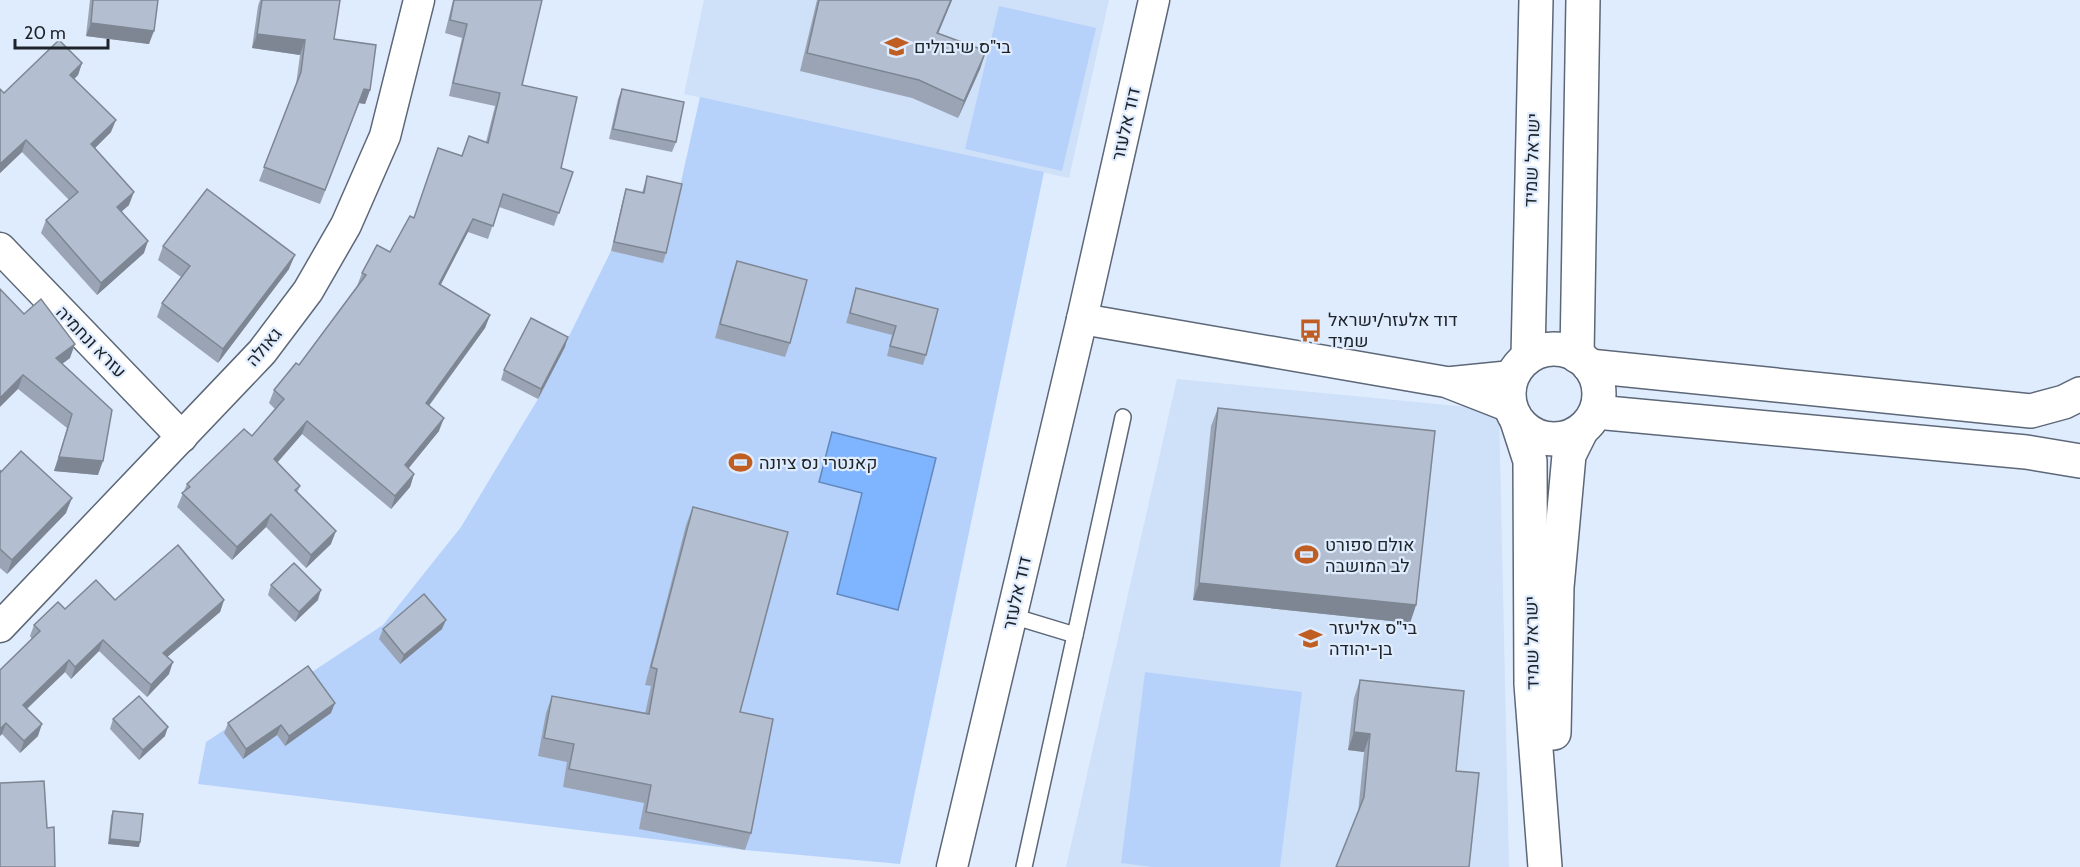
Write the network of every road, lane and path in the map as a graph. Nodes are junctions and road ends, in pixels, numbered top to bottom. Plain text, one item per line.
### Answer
1 (418, 0) edge
2 (1154, 0) edge
3 (1536, 0) edge
4 (1583, 0) edge
5 (0, 248) edge
6 (1082, 319) junction
7 (1583, 361) junction
8 (1517, 390) junction
9 (2080, 394) edge
10 (1123, 417) dead end
11 (1588, 421) junction
12 (182, 437) junction
13 (2080, 461) edge
14 (1012, 616) junction
15 (0, 627) edge
16 (1075, 635) junction
17 (952, 867) edge
18 (1024, 867) edge
19 (1545, 867) edge
20 (1550, 867) edge

1 - 12 street, גאולה
2 - 6 street, דוד אלעזר
3 - 8 street, ישראל שמיד
4 - 7 street
5 - 12 street, עזרא ונחמיה
6 - 8 street
6 - 14 street, דוד אלעזר
7 - 8 street
7 - 9 street
7 - 11 street
8 - 11 street
8 - 19 street, ישראל שמיד
10 - 16 lane
11 - 13 street
11 - 20 street, ישראל שמיד
12 - 15 street, גאולה
14 - 16 lane
14 - 17 street, דוד אלעזר
16 - 18 lane

